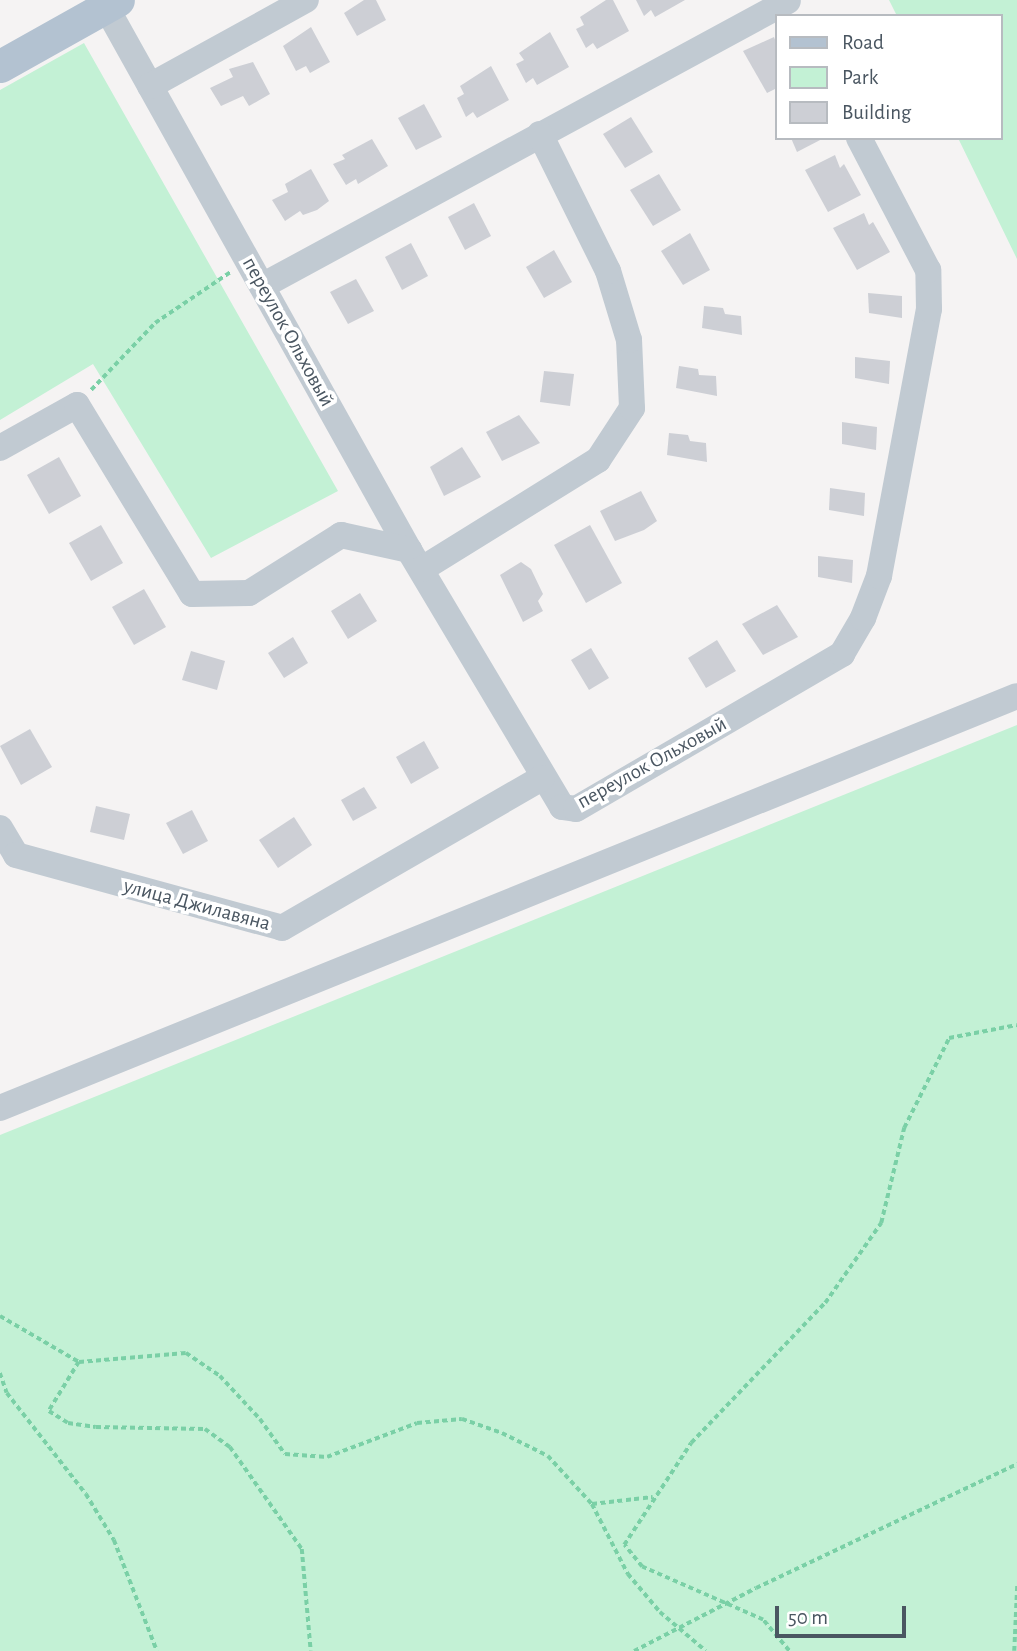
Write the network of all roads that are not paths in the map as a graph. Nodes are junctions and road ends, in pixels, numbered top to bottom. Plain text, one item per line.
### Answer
1 (306, 0) edge
2 (787, 0) edge
3 (112, 3) edge
4 (0, 66) edge
5 (150, 86) junction
6 (540, 134) junction
7 (860, 140) edge
8 (262, 286) junction
9 (0, 448) edge
10 (416, 559) junction
11 (1017, 696) edge
12 (542, 778) junction
13 (0, 828) edge
14 (0, 1108) edge

1 - 5 street
2 - 6 street
3 - 4 main road
3 - 5 street, переулок Ольховый
5 - 8 street, переулок Ольховый
6 - 8 street
6 - 10 street
7 - 12 street, переулок Ольховый
8 - 10 street, переулок Ольховый
9 - 10 street
10 - 12 street, переулок Ольховый
11 - 14 street
12 - 13 street, улица Джилавяна

